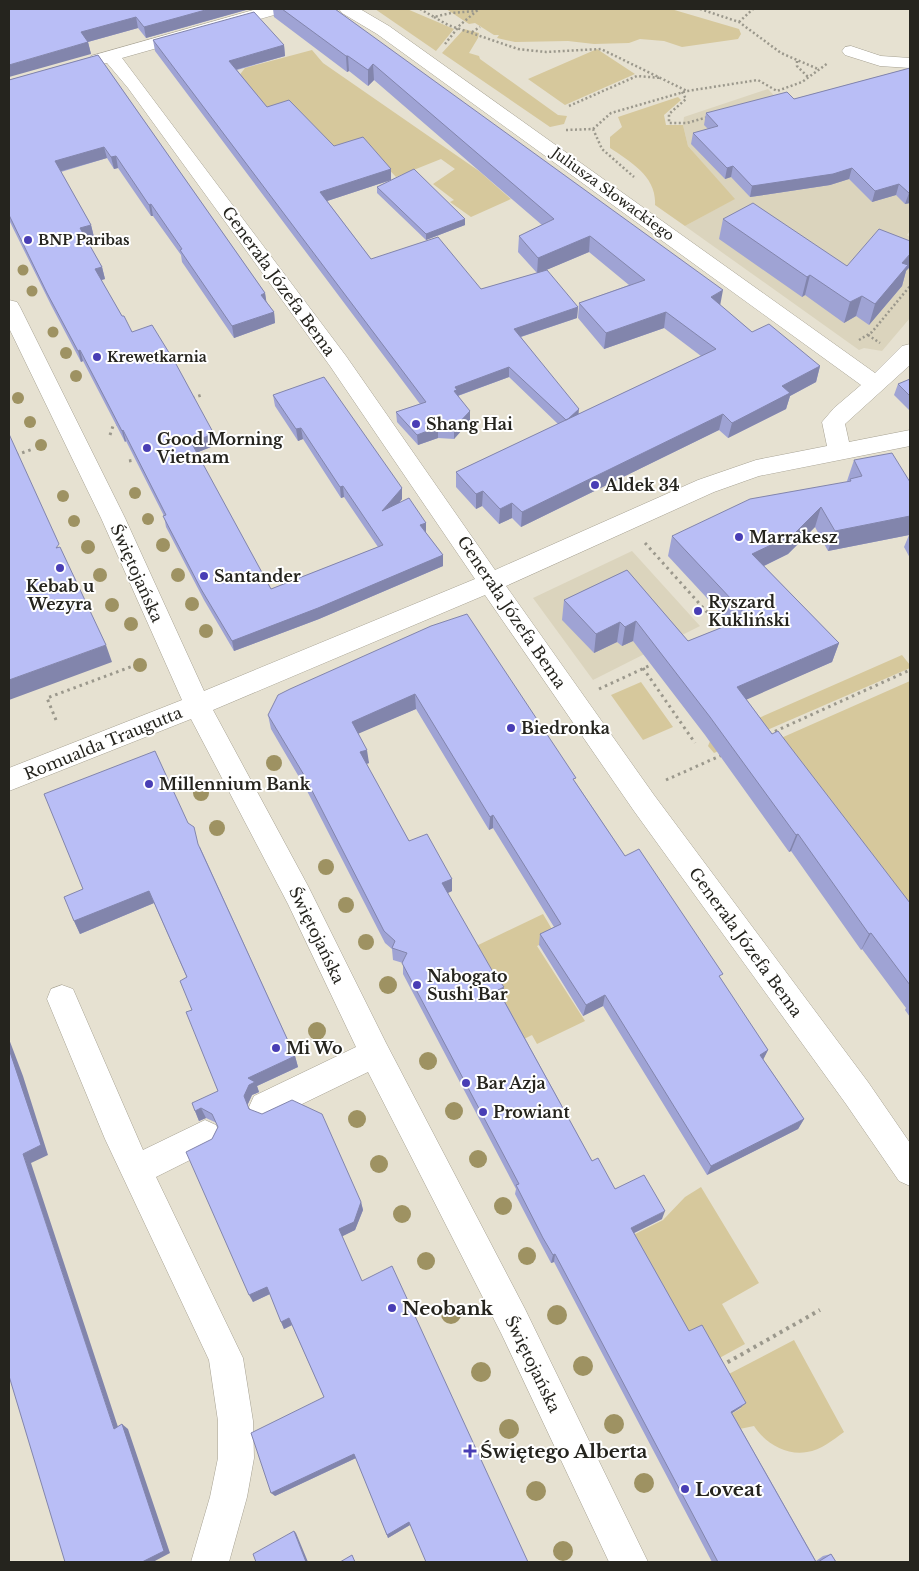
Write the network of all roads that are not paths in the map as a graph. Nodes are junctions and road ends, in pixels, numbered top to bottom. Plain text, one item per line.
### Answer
1 (275, 9) edge
2 (348, 9) edge
3 (851, 51) dead end
4 (111, 56) junction
5 (910, 63) edge
6 (83, 64) edge
7 (9, 307) edge
8 (910, 351) edge
9 (875, 384) junction
10 (910, 438) edge
11 (840, 452) junction
12 (490, 583) junction
13 (197, 705) junction
14 (9, 780) edge
15 (62, 999) dead end
16 (375, 1053) junction
17 (265, 1107) dead end
18 (205, 1136) dead end
19 (136, 1170) junction
20 (910, 1170) edge
21 (210, 1562) edge
22 (629, 1562) edge

1 - 4 street
2 - 9 street, Juliusza Słowackiego
3 - 5 street
4 - 6 street
4 - 12 street, Generała Józefa Bema
7 - 13 street, Świętojańska
8 - 9 street
9 - 11 street
10 - 11 street, Romualda Traugutta
11 - 12 street, Romualda Traugutta
12 - 13 street, Romualda Traugutta
12 - 20 street, Generała Józefa Bema
13 - 14 street, Romualda Traugutta
13 - 16 street, Świętojańska
15 - 19 street
16 - 17 street
16 - 22 street, Świętojańska
18 - 19 street
19 - 21 street

